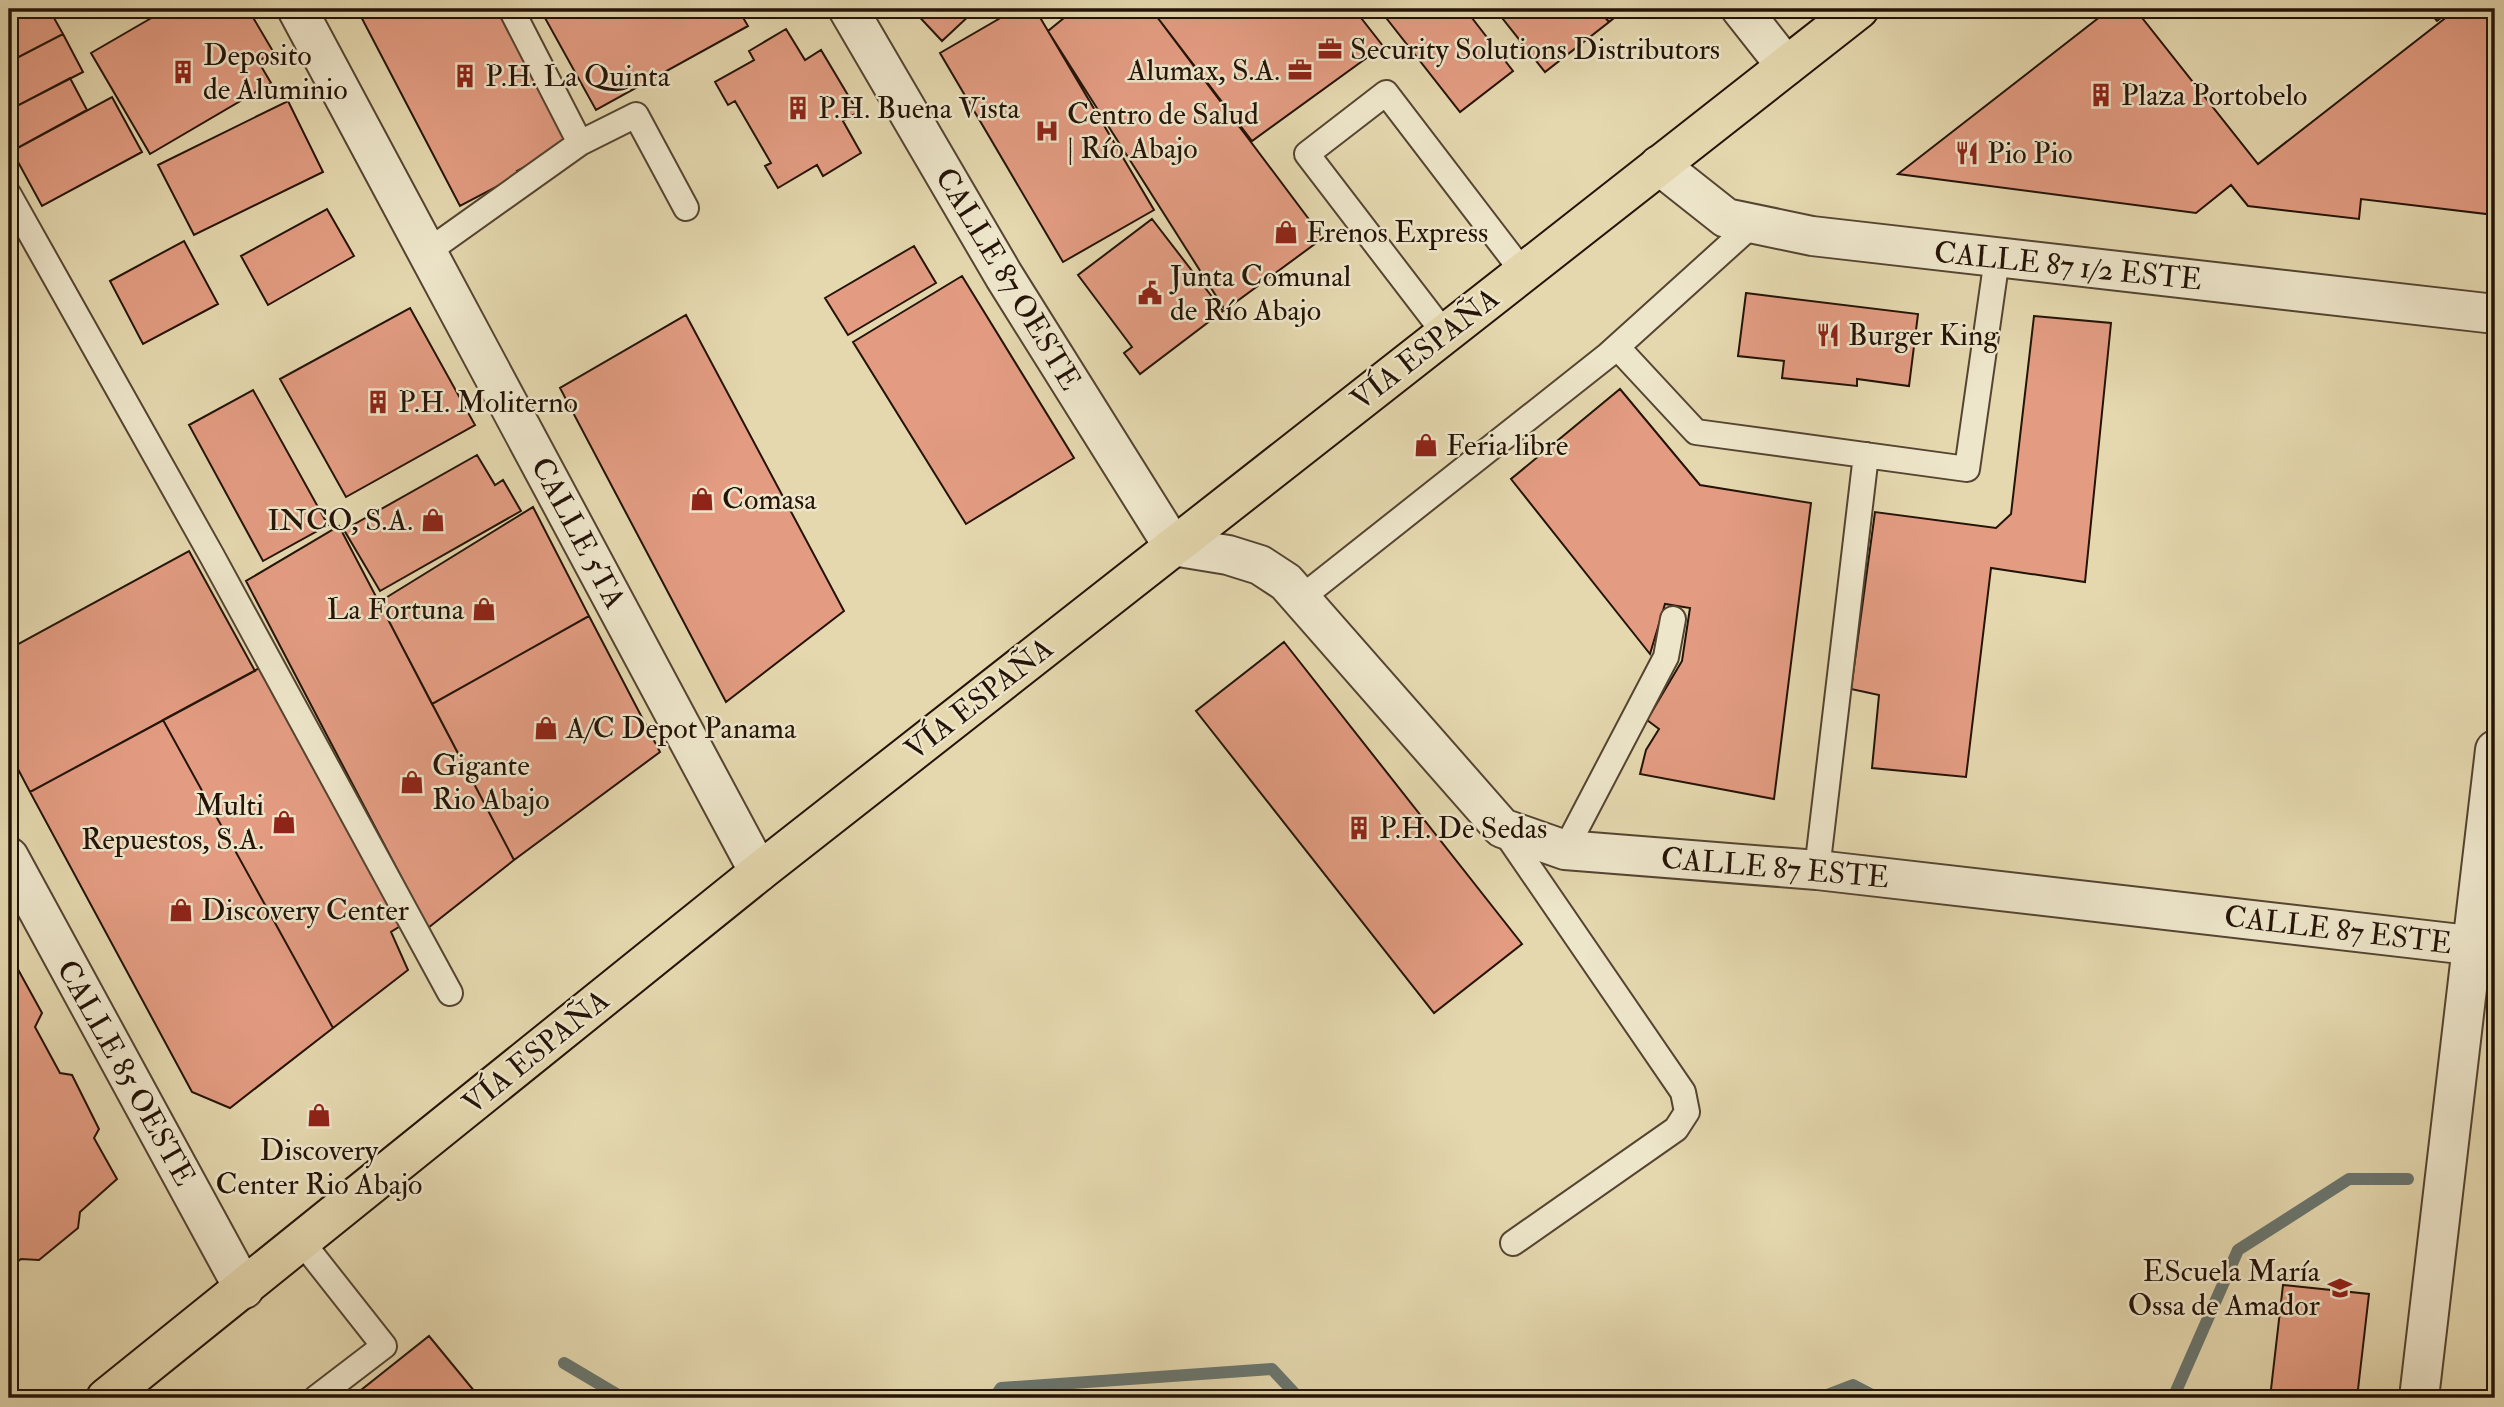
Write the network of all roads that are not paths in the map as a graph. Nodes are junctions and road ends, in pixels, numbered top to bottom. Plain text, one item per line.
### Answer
1 (297, 9) edge
2 (511, 9) edge
3 (848, 9) edge
4 (1741, 9) edge
5 (1859, 9) edge
6 (1786, 66) junction
7 (580, 143) junction
8 (1659, 165) junction
9 (9, 195) edge
10 (686, 208) dead end
11 (1754, 223) junction
12 (427, 252) junction
13 (1997, 258) junction
14 (1523, 272) junction
15 (2495, 313) edge
16 (1445, 334) junction
17 (1617, 347) junction
18 (1866, 455) junction
19 (1172, 547) junction
20 (1301, 598) junction
21 (1672, 619) dead end
22 (2495, 750) edge
23 (1502, 828) junction
24 (1565, 850) junction
25 (9, 857) edge
26 (1817, 870) junction
27 (759, 872) junction
28 (2483, 947) edge
29 (450, 993) dead end
30 (302, 1242) junction
31 (1513, 1243) dead end
32 (244, 1289) junction
33 (106, 1398) edge
34 (316, 1398) edge
35 (2418, 1398) edge

1 - 12 street, CALLE 5TA
2 - 7 lane
3 - 19 street, CALLE 87 OESTE
4 - 6 street
5 - 6 main road, VÍA ESPAÑA
6 - 8 main road, VÍA ESPAÑA
7 - 10 lane
7 - 12 lane
8 - 11 street, CALLE 87 1/2 ESTE
8 - 14 main road, VÍA ESPAÑA
9 - 29 lane
11 - 13 street, CALLE 87 1/2 ESTE
11 - 17 lane
12 - 27 street, CALLE 5TA
13 - 15 street, CALLE 87 1/2 ESTE
13 - 18 lane
14 - 16 main road, VÍA ESPAÑA
14 - 16 lane
16 - 19 main road, VÍA ESPAÑA
17 - 18 lane
17 - 20 lane
18 - 26 lane
19 - 20 street, CALLE 87 ESTE
19 - 27 main road, VÍA ESPAÑA
20 - 23 street, CALLE 87 ESTE
21 - 24 lane
22 - 28 street
23 - 24 street, CALLE 87 ESTE
23 - 31 lane
24 - 26 street, CALLE 87 ESTE
25 - 32 street, CALLE 85 OESTE
26 - 28 street, CALLE 87 ESTE
27 - 30 main road, VÍA ESPAÑA
28 - 35 street
30 - 32 main road, VÍA ESPAÑA
30 - 34 lane
32 - 33 main road, VÍA ESPAÑA

